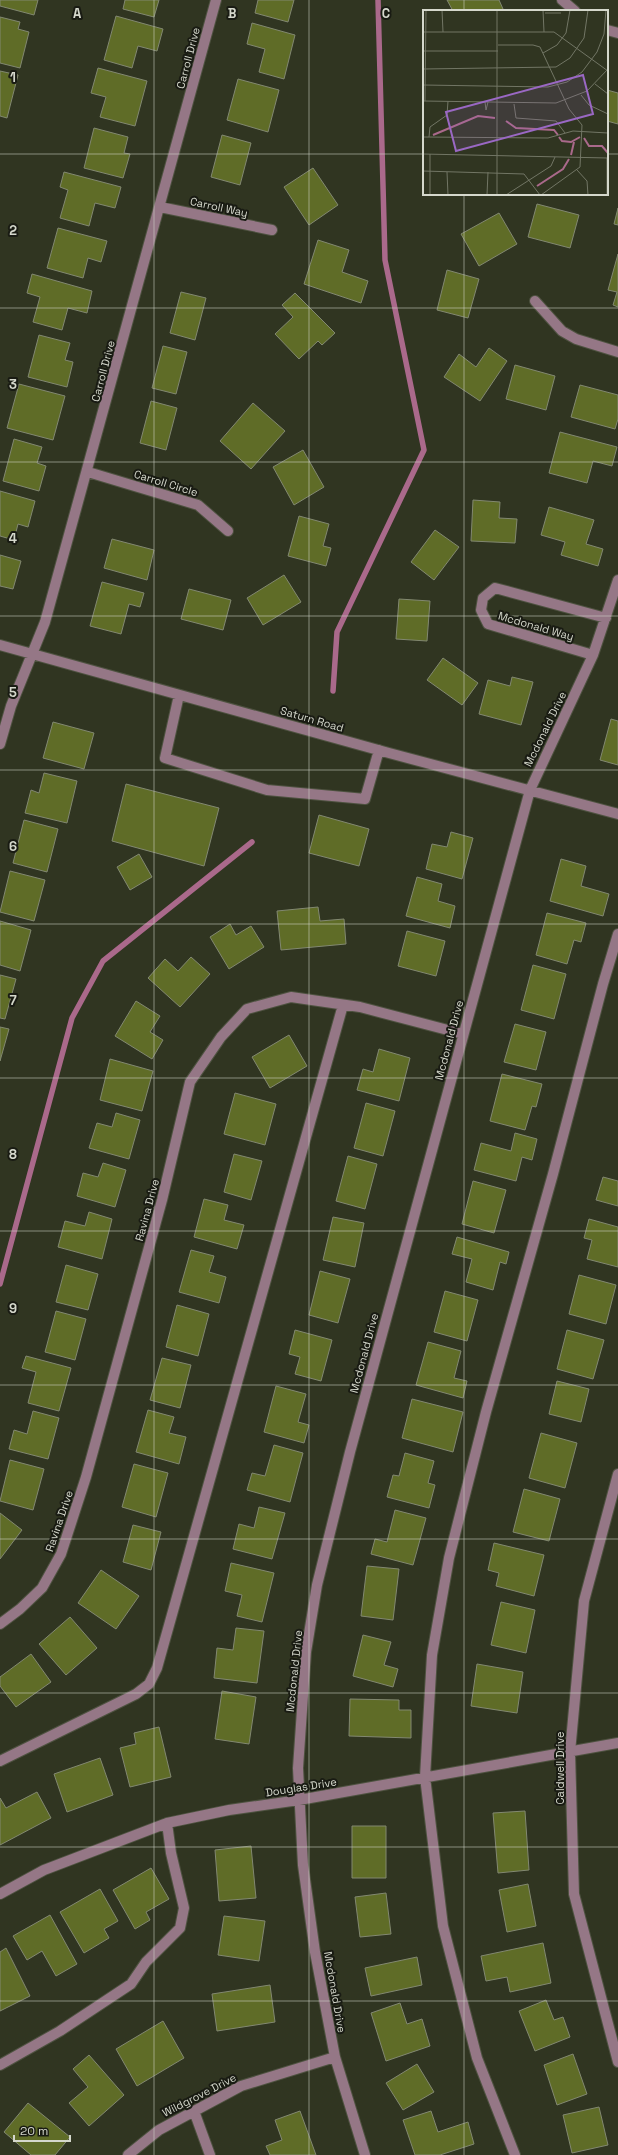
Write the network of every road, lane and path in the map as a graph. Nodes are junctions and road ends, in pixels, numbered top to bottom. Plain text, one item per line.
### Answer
1 (216, 0) edge
2 (562, 0) edge
3 (574, 10) edge
4 (608, 30) edge
5 (618, 33) edge
6 (160, 207) junction
7 (272, 230) dead end
8 (535, 301) dead end
9 (618, 352) edge
10 (88, 472) junction
11 (228, 532) dead end
12 (618, 580) edge
13 (606, 618) junction
14 (0, 645) edge
15 (33, 654) junction
16 (593, 655) junction
17 (179, 695) junction
18 (0, 744) edge
19 (378, 750) junction
20 (530, 790) junction
21 (618, 814) edge
22 (618, 934) edge
23 (343, 1005) junction
24 (463, 1034) junction
25 (618, 1474) edge
26 (0, 1624) edge
27 (618, 1743) edge
28 (570, 1752) junction
29 (0, 1761) edge
30 (425, 1777) junction
31 (299, 1800) junction
32 (167, 1824) junction
33 (0, 1894) edge
34 (335, 2057) junction
35 (618, 2062) edge
36 (0, 2065) edge
37 (194, 2111) junction
38 (128, 2155) edge
39 (210, 2155) edge
40 (365, 2155) edge
41 (515, 2155) edge

1 - 6 street, Carroll Drive
2 - 3 street
4 - 5 street
6 - 7 street, Carroll Way
6 - 10 street, Carroll Drive
8 - 9 street
10 - 11 street, Carroll Circle
10 - 15 street, Carroll Drive
12 - 13 street, Mcdonald Drive
13 - 16 street, Mcdonald Drive
13 - 16 street, Mcdonald Way
14 - 15 street, Saturn Road
15 - 17 street, Saturn Road
15 - 18 street, Carroll Drive
16 - 20 street, Mcdonald Drive
17 - 19 street, Saturn Road
17 - 19 street
19 - 20 street, Saturn Road
20 - 21 street, Saturn Road
20 - 24 street, Mcdonald Drive
22 - 30 street
23 - 24 street, Ravina Drive
23 - 26 street, Ravina Drive
23 - 29 street
24 - 31 street, Mcdonald Drive
25 - 28 street, Caldwell Drive
27 - 28 street, Douglas Drive
28 - 30 street, Douglas Drive
28 - 35 street, Caldwell Drive
30 - 31 street, Douglas Drive
30 - 41 street
31 - 32 street, Douglas Drive
31 - 34 street, Mcdonald Drive
32 - 33 street, Douglas Drive
32 - 36 street
34 - 37 street, Wildgrove Drive
34 - 40 street, Mcdonald Drive
37 - 38 street, Wildgrove Drive
37 - 39 street

